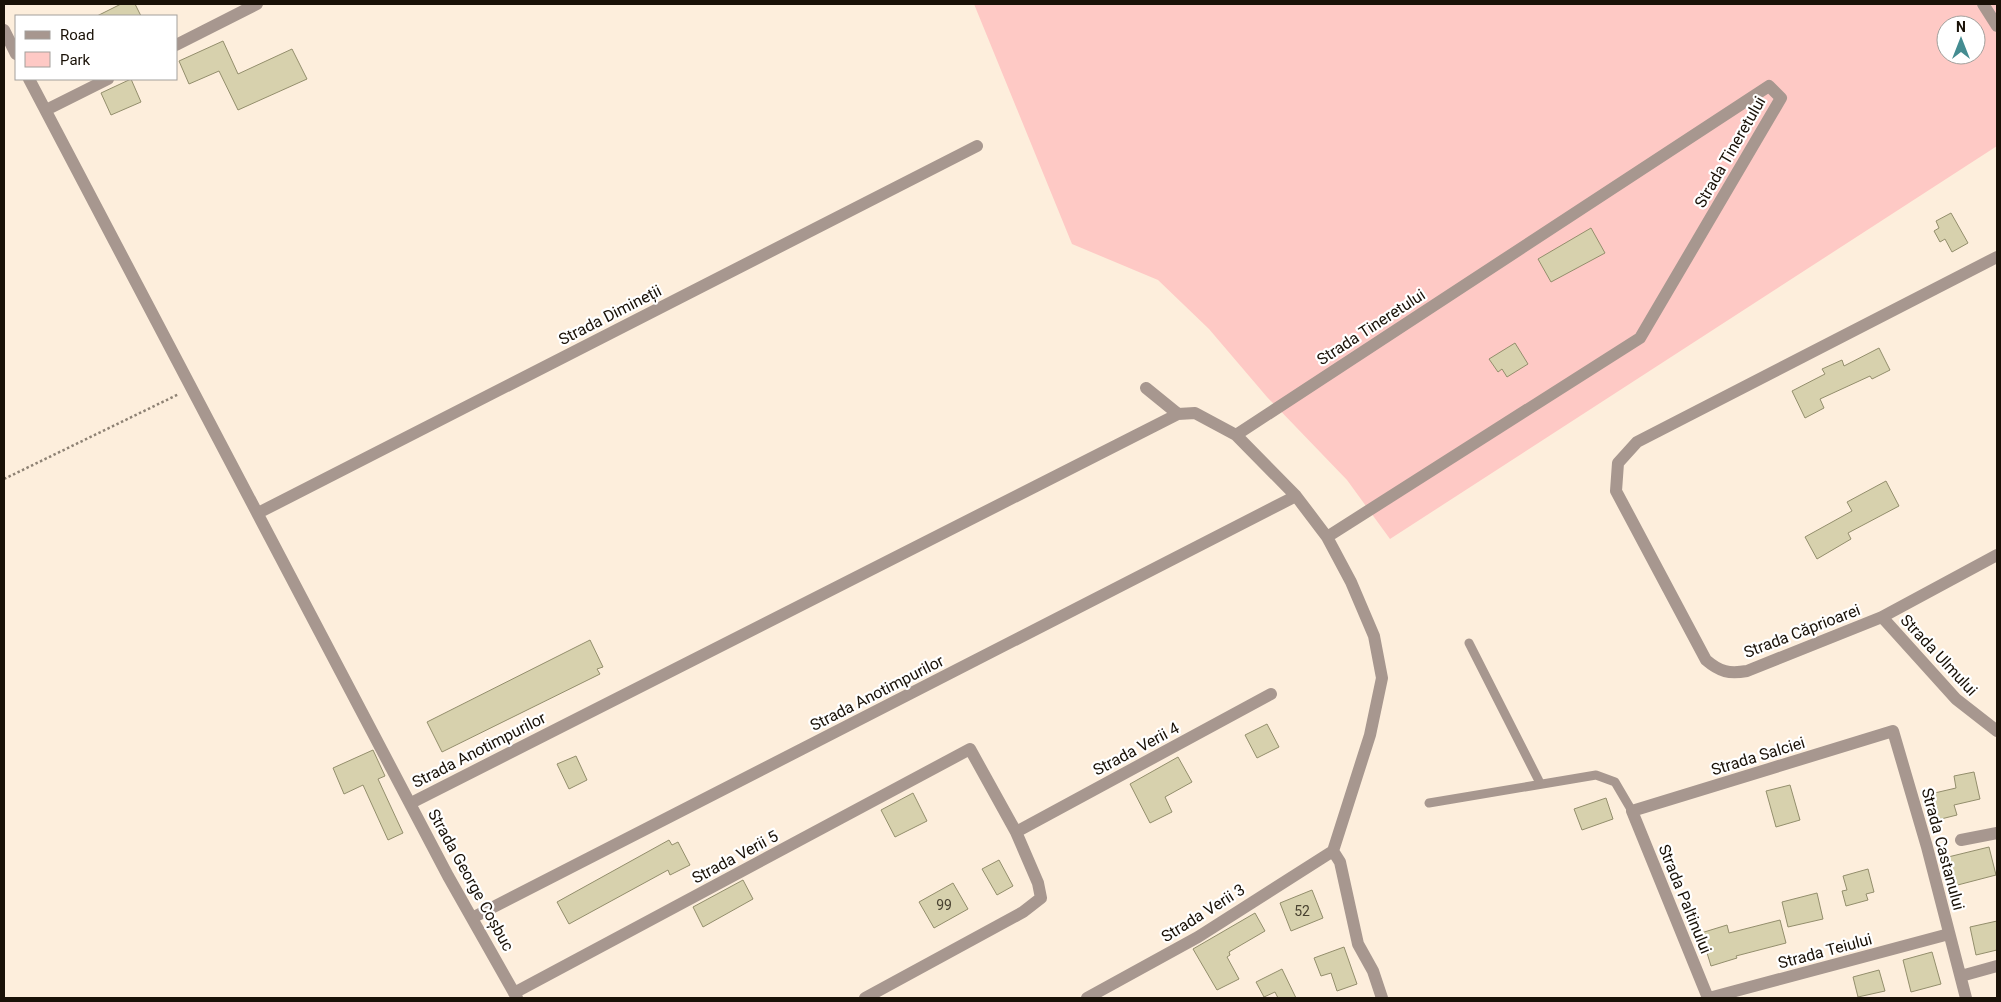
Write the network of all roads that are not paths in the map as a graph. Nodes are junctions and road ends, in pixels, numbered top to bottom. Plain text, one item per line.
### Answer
1 (257, 4) edge
2 (1983, 4) edge
3 (1997, 26) edge
4 (4, 30) edge
5 (178, 43) edge
6 (15, 52) edge
7 (30, 80) edge
8 (106, 80) edge
9 (46, 110) junction
10 (977, 146) dead end
11 (1997, 257) edge
12 (1146, 388) dead end
13 (1178, 414) junction
14 (1236, 435) junction
15 (1296, 496) junction
16 (258, 513) junction
17 (1327, 537) junction
18 (1997, 555) edge
19 (1882, 617) junction
20 (1469, 643) dead end
21 (1271, 694) dead end
22 (1894, 731) joint
23 (1997, 731) edge
24 (1540, 782) junction
25 (411, 803) junction
26 (1429, 803) dead end
27 (1632, 812) junction
28 (1016, 832) junction
29 (1997, 833) edge
30 (1961, 840) dead end
31 (1333, 851) junction
32 (472, 918) junction
33 (1950, 934) junction
34 (1997, 966) edge
35 (1961, 976) junction
36 (516, 996) edge
37 (865, 998) edge
38 (1087, 998) edge
39 (1382, 998) edge
40 (1708, 998) edge
41 (1966, 998) edge

1 - 5 street
2 - 3 street
4 - 6 street
7 - 9 street, Strada George Coșbuc
8 - 9 street
9 - 16 street, Strada George Coșbuc
10 - 16 street, Strada Dimineții
11 - 19 street, Strada Căprioarei
12 - 13 street
13 - 14 street
13 - 25 street, Strada Anotimpurilor
14 - 15 street
14 - 17 street, Strada Tineretului
15 - 17 street
15 - 32 street, Strada Anotimpurilor
16 - 25 street, Strada George Coșbuc
17 - 31 street
18 - 19 street, Strada Căprioarei
19 - 23 street, Strada Ulmului
20 - 24 lane
21 - 28 street, Strada Verii 4
22 - 27 street, Strada Salciei
22 - 33 street, Strada Castanului
24 - 26 lane
24 - 27 lane
25 - 32 street, Strada George Coșbuc
27 - 40 street, Strada Paltinului
28 - 36 street, Strada Verii 5
28 - 37 street
29 - 30 street, Strada Castanului
31 - 38 street, Strada Verii 3
31 - 39 street
32 - 36 street, Strada George Coșbuc
33 - 35 street, Strada Castanului
33 - 40 street, Strada Teiului
34 - 35 street
35 - 41 street, Strada Castanului

